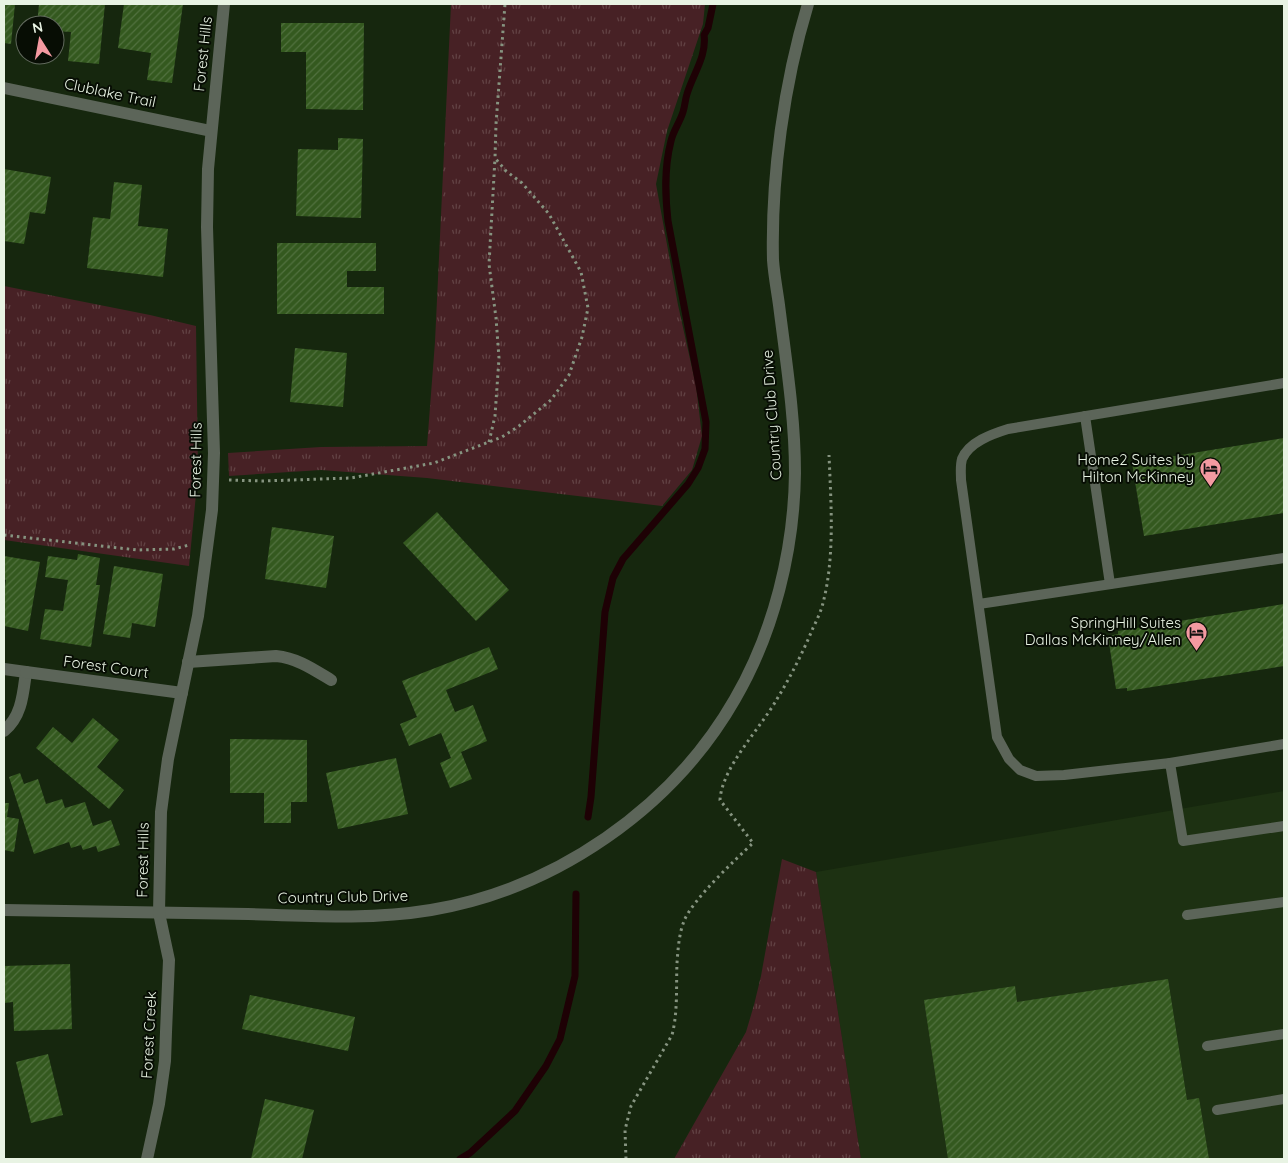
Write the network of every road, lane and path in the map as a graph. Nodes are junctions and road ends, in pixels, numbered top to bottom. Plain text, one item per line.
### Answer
1 (224, 4) edge
2 (505, 4) edge
3 (808, 4) edge
4 (4, 88) edge
5 (211, 130) junction
6 (496, 158) junction
7 (1284, 383) edge
8 (1085, 416) junction
9 (489, 442) junction
10 (829, 455) dead end
11 (214, 480) junction
12 (4, 535) edge
13 (209, 535) junction
14 (1284, 558) edge
15 (1110, 584) junction
16 (979, 604) junction
17 (188, 662) junction
18 (4, 669) edge
19 (26, 672) junction
20 (331, 680) dead end
21 (182, 693) junction
22 (4, 731) edge
23 (1284, 744) edge
24 (1170, 764) junction
25 (1284, 826) edge
26 (1284, 902) edge
27 (4, 910) edge
28 (159, 912) junction
29 (1187, 915) dead end
30 (1284, 1034) edge
31 (1207, 1046) dead end
32 (1284, 1099) edge
33 (1217, 1110) dead end
34 (147, 1159) edge
35 (626, 1159) edge

1 - 5 street, Forest Hills
2 - 6 path
3 - 28 street, Country Club Drive
4 - 5 street, Clublake Trail
5 - 11 street, Forest Hills
6 - 9 path
6 - 9 path
7 - 8 lane
8 - 15 lane
8 - 16 lane
9 - 11 path
10 - 35 path
11 - 13 street, Forest Hills
12 - 13 path
13 - 17 street, Forest Hills
14 - 15 lane
15 - 16 lane
16 - 24 lane
17 - 20 street
17 - 21 street, Forest Hills
18 - 19 street, Forest Court
19 - 21 street, Forest Court
19 - 22 street
21 - 28 street, Forest Hills
23 - 24 lane
24 - 25 lane
26 - 29 lane
27 - 28 street, Country Club Drive
28 - 34 street, Forest Creek
30 - 31 lane
32 - 33 lane

